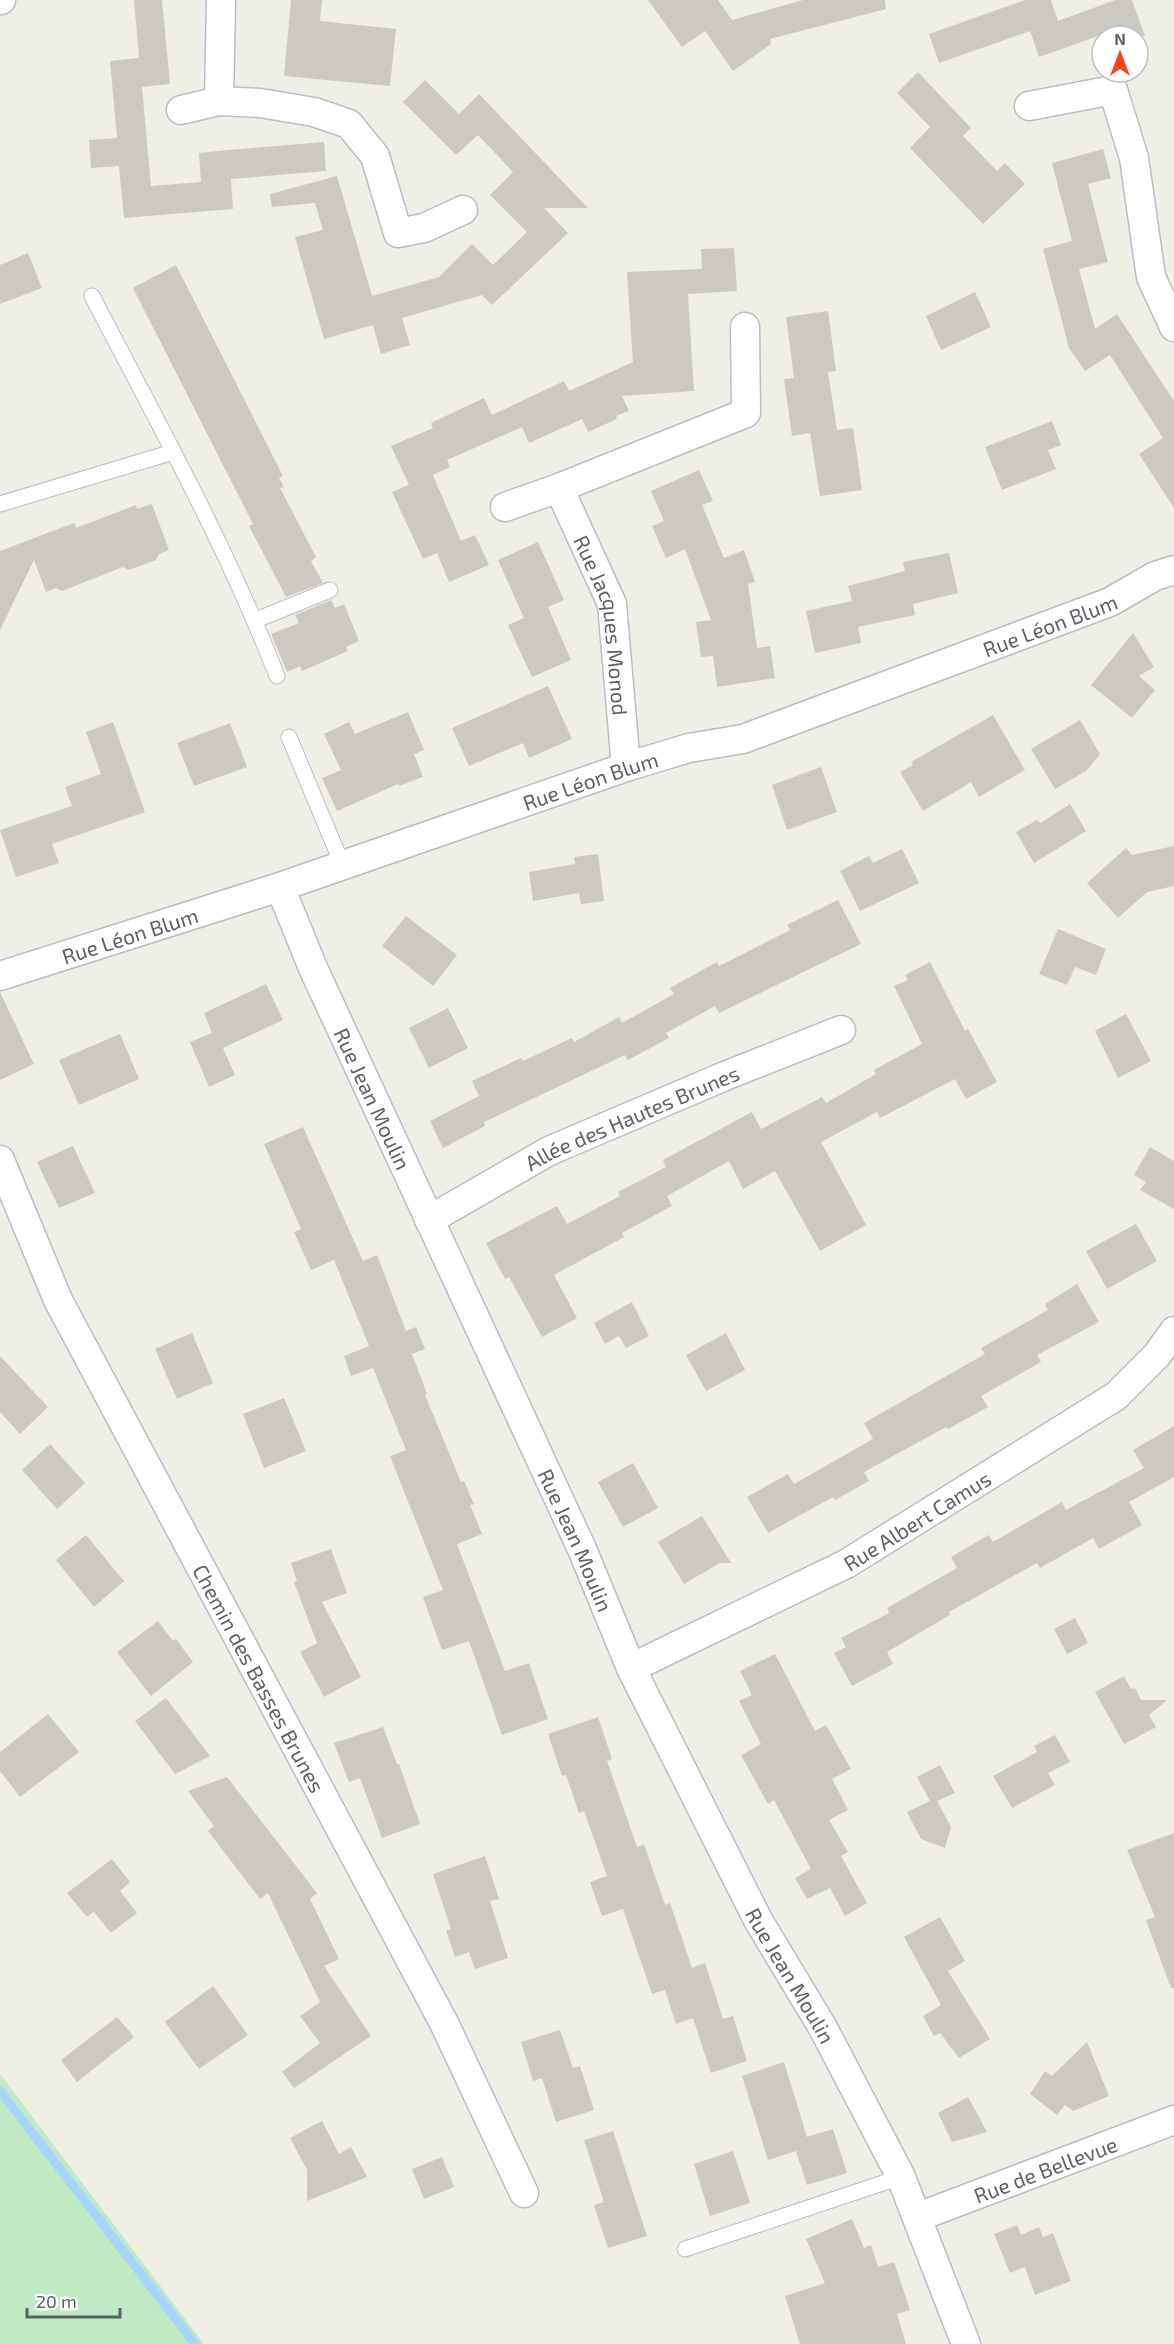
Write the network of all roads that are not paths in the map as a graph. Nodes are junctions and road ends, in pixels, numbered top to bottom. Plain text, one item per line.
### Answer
1 (221, 0) edge
2 (219, 101) junction
3 (1029, 106) dead end
4 (181, 110) dead end
5 (463, 210) dead end
6 (92, 296) dead end
7 (745, 327) dead end
8 (1174, 327) edge
9 (173, 452) junction
10 (559, 488) junction
11 (0, 504) edge
12 (505, 507) dead end
13 (1174, 570) edge
14 (330, 591) dead end
15 (256, 621) junction
16 (277, 676) dead end
17 (289, 737) dead end
18 (626, 767) junction
19 (342, 864) junction
20 (280, 887) junction
21 (0, 976) edge
22 (841, 1030) dead end
23 (0, 1160) edge
24 (429, 1220) junction
25 (1174, 1331) edge
26 (631, 1668) junction
27 (1174, 2120) edge
28 (901, 2177) junction
29 (524, 2193) dead end
30 (918, 2217) junction
31 (685, 2249) dead end
32 (966, 2344) edge

1 - 2 street
2 - 4 street
2 - 5 street
3 - 8 street
6 - 9 lane
7 - 10 street
9 - 11 lane
9 - 15 lane
10 - 12 street
10 - 18 street, Rue Jacques Monod
13 - 18 street, Rue Léon Blum
14 - 15 lane
15 - 16 lane
17 - 19 lane
18 - 19 street, Rue Léon Blum
19 - 20 street, Rue Léon Blum
20 - 21 street, Rue Léon Blum
20 - 24 street, Rue Jean Moulin
22 - 24 street, Allée des Hautes Brunes
23 - 29 street, Chemin des Basses Brunes
24 - 26 street, Rue Jean Moulin
25 - 26 street, Rue Albert Camus
26 - 28 street, Rue Jean Moulin
27 - 30 street, Rue de Bellevue
28 - 30 street, Rue Jean Moulin
28 - 31 lane
30 - 32 street, Rue Jean Moulin

